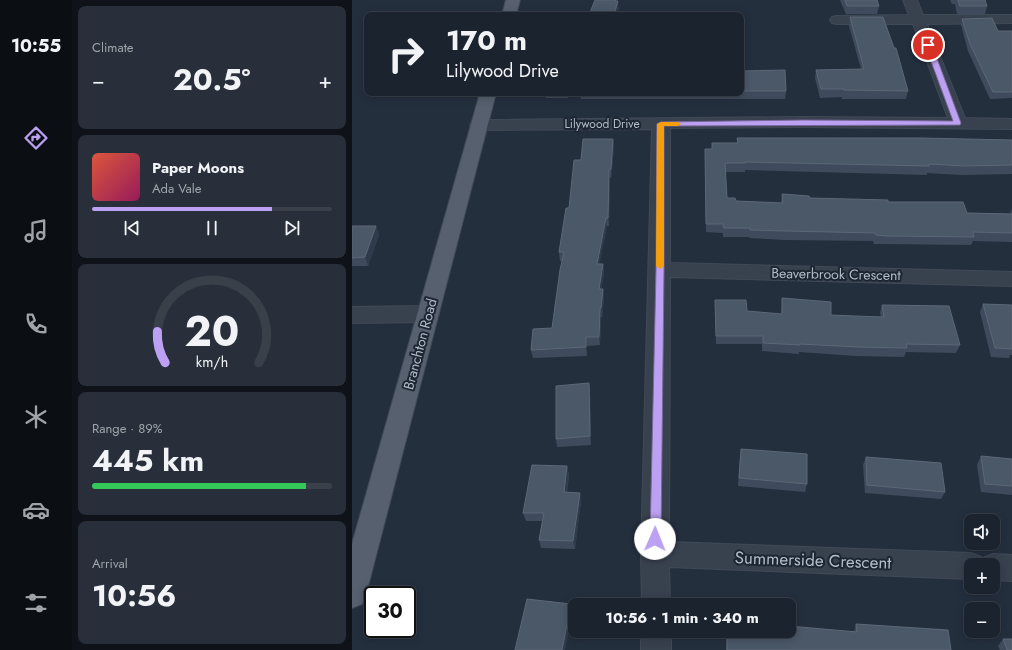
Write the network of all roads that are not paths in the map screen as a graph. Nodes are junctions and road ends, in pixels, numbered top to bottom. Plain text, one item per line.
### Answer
1 (513, 0) edge
2 (910, 0) edge
3 (510, 12) edge
4 (1012, 19) edge
5 (837, 20) dead end
6 (918, 20) junction
7 (487, 96) edge
8 (958, 123) junction
9 (661, 124) junction
10 (1012, 124) edge
11 (479, 125) junction
12 (660, 270) junction
13 (1012, 279) edge
14 (428, 314) junction
15 (352, 315) edge
16 (655, 554) junction
17 (964, 566) edge
18 (1000, 567) edge
19 (1012, 568) edge
20 (352, 594) edge
21 (656, 598) edge
22 (656, 638) edge
23 (656, 650) edge

1 - 3 main road
2 - 6 street
4 - 6 street
5 - 6 street
6 - 8 street
7 - 11 main road, Branchton Road
8 - 9 street, Lilywood Drive
8 - 10 street, Lilywood Drive
9 - 11 street, Lilywood Drive
9 - 12 street
11 - 14 main road, Branchton Road
12 - 13 street, Beaverbrook Crescent
12 - 16 street
14 - 15 street
14 - 20 main road, Branchton Road
16 - 17 street, Summerside Crescent
16 - 21 street
18 - 19 street
22 - 23 street

